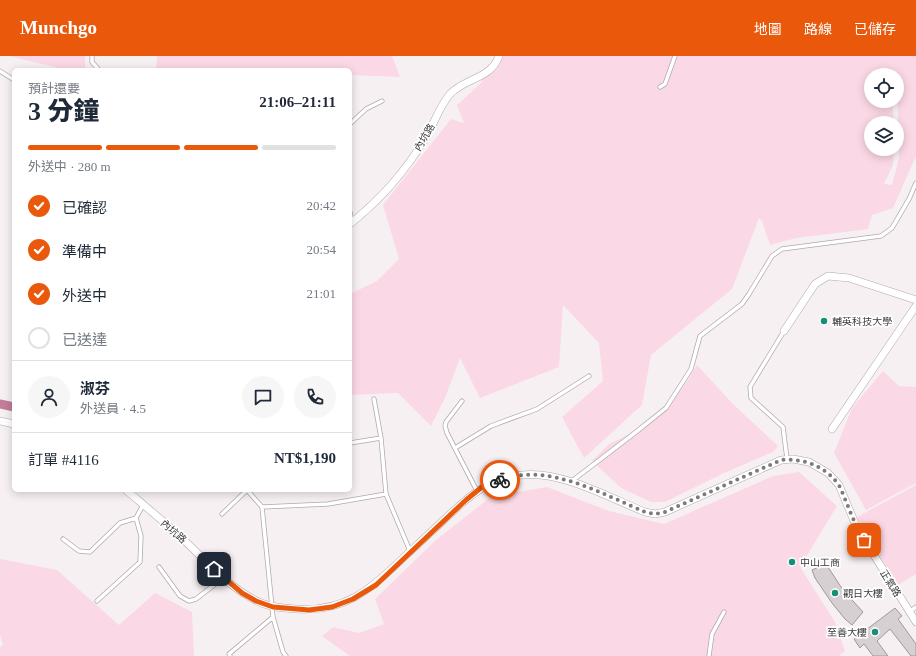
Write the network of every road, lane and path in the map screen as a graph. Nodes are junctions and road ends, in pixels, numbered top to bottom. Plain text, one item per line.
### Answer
1 (92, 56) edge
2 (499, 56) edge
3 (675, 56) edge
4 (97, 68) edge
5 (0, 71) edge
6 (12, 79) edge
7 (660, 87) dead end
8 (382, 101) dead end
9 (352, 122) edge
10 (916, 183) edge
11 (352, 222) edge
12 (916, 300) edge
13 (916, 306) edge
14 (784, 331) joint
15 (589, 376) dead end
16 (374, 398) dead end
17 (462, 401) dead end
18 (0, 421) edge
19 (12, 424) edge
20 (832, 429) dead end
21 (381, 438) junction
22 (352, 443) edge
23 (455, 448) junction
24 (787, 459) junction
25 (572, 482) junction
26 (477, 491) junction
27 (128, 492) edge
28 (245, 492) edge
29 (249, 492) edge
30 (386, 494) junction
31 (143, 505) junction
32 (262, 507) junction
33 (222, 514) dead end
34 (136, 518) junction
35 (63, 539) dead end
36 (410, 552) junction
37 (158, 568) dead end
38 (223, 578) junction
39 (97, 601) dead end
40 (273, 607) junction
41 (916, 607) edge
42 (724, 612) dead end
43 (909, 612) junction
44 (273, 618) junction
45 (916, 622) edge
46 (230, 656) edge
47 (286, 656) edge
48 (709, 656) edge

1 - 4 lane
2 - 11 street, 內坑路
3 - 7 lane
5 - 6 lane
8 - 9 lane
10 - 25 lane
12 - 14 street
13 - 20 street
14 - 24 lane
15 - 23 lane
16 - 21 lane
17 - 23 lane
18 - 19 street
21 - 22 lane
21 - 30 lane
23 - 26 lane
24 - 25 street, 正氣路
24 - 43 street, 正氣路
25 - 26 street, 內坑路
26 - 36 street, 內坑路
27 - 31 street, 內坑路
28 - 33 lane
29 - 32 lane
30 - 32 lane
30 - 36 lane
31 - 34 lane
31 - 38 street, 內坑路
32 - 40 lane
34 - 35 lane
34 - 39 lane
36 - 40 street, 內坑路
37 - 38 lane
38 - 40 street, 內坑路
40 - 44 lane
41 - 43 lane
42 - 48 lane
43 - 45 street, 正氣路
44 - 46 lane
44 - 47 lane

